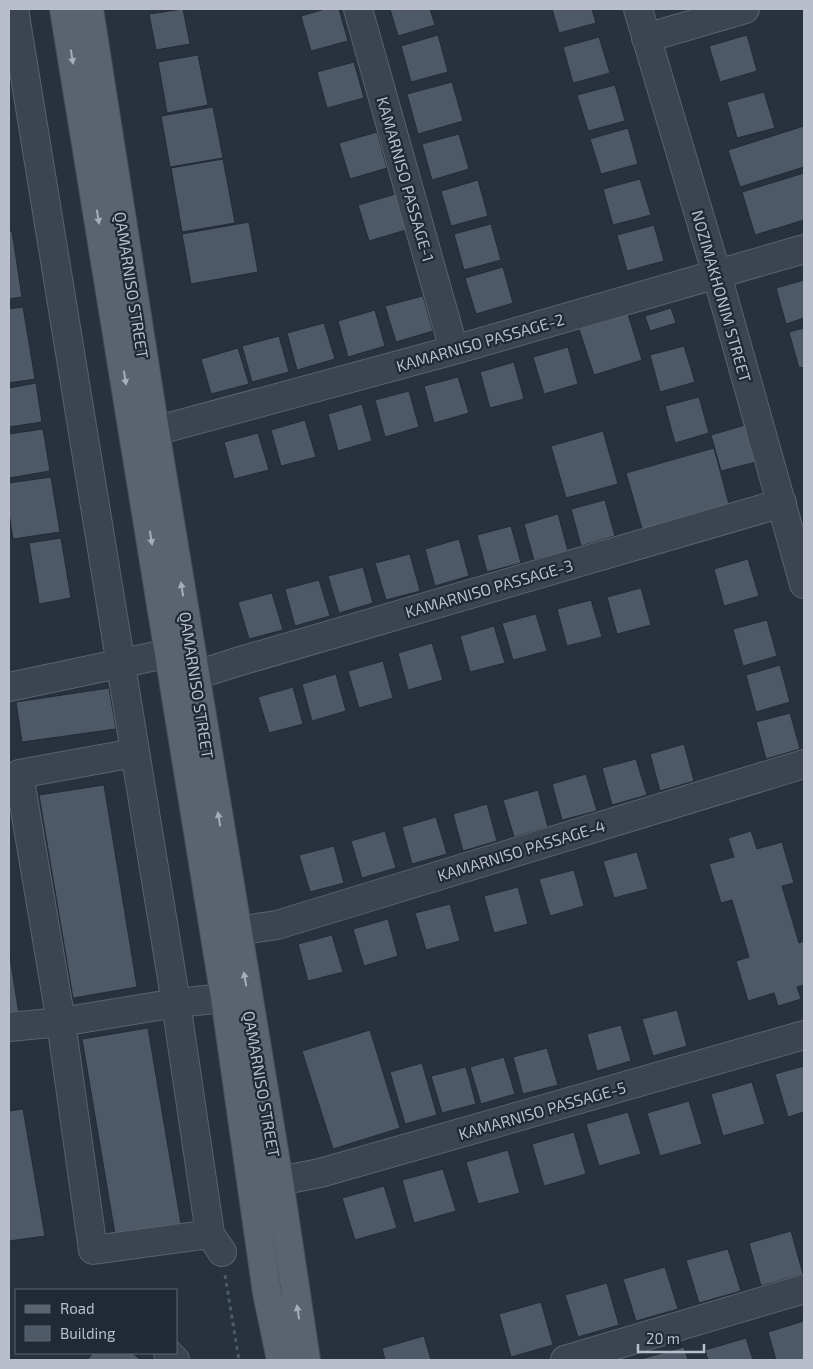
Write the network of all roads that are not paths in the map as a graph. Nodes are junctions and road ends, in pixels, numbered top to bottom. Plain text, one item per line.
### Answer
1 (14, 9) edge
2 (64, 9) edge
3 (89, 9) edge
4 (358, 9) edge
5 (638, 9) edge
6 (745, 9) edge
7 (646, 38) junction
8 (804, 250) edge
9 (717, 275) junction
10 (454, 350) junction
11 (155, 431) junction
12 (782, 503) junction
13 (804, 584) edge
14 (170, 653) junction
15 (120, 664) junction
16 (196, 675) junction
17 (9, 687) edge
18 (134, 753) junction
19 (804, 764) edge
20 (237, 932) junction
21 (225, 998) junction
22 (176, 1003) junction
23 (62, 1022) junction
24 (9, 1027) edge
25 (804, 1035) edge
26 (279, 1181) junction
27 (804, 1289) edge
28 (281, 1360) edge
29 (306, 1360) edge
30 (565, 1360) edge

1 - 15 street
2 -> 14 main road, QAMARNISO STREET
3 - 11 main road, QAMARNISO STREET
4 - 10 street, KAMARNISO PASSAGE-1
5 - 7 street, NOZIMAKHONIM STREET
6 - 7 street
7 - 9 street, NOZIMAKHONIM STREET
8 - 9 street, KAMARNISO PASSAGE-2
9 - 10 street, KAMARNISO PASSAGE-2
9 - 12 street, NOZIMAKHONIM STREET
10 - 11 street, KAMARNISO PASSAGE-2
16 -> 11 main road, QAMARNISO STREET
12 - 13 street, NOZIMAKHONIM STREET
12 - 16 street, KAMARNISO PASSAGE-3
14 - 15 street
14 - 21 main road, QAMARNISO STREET
15 - 17 street
15 - 18 street
20 -> 16 main road, QAMARNISO STREET
18 - 22 street
18 - 23 street
19 - 20 street, KAMARNISO PASSAGE-4
26 -> 20 main road, QAMARNISO STREET
21 - 22 street
21 - 28 main road, QAMARNISO STREET
22 - 23 street
22 - 23 street
23 - 24 street
25 - 26 street, KAMARNISO PASSAGE-5
29 -> 26 main road, QAMARNISO STREET
27 - 30 street

